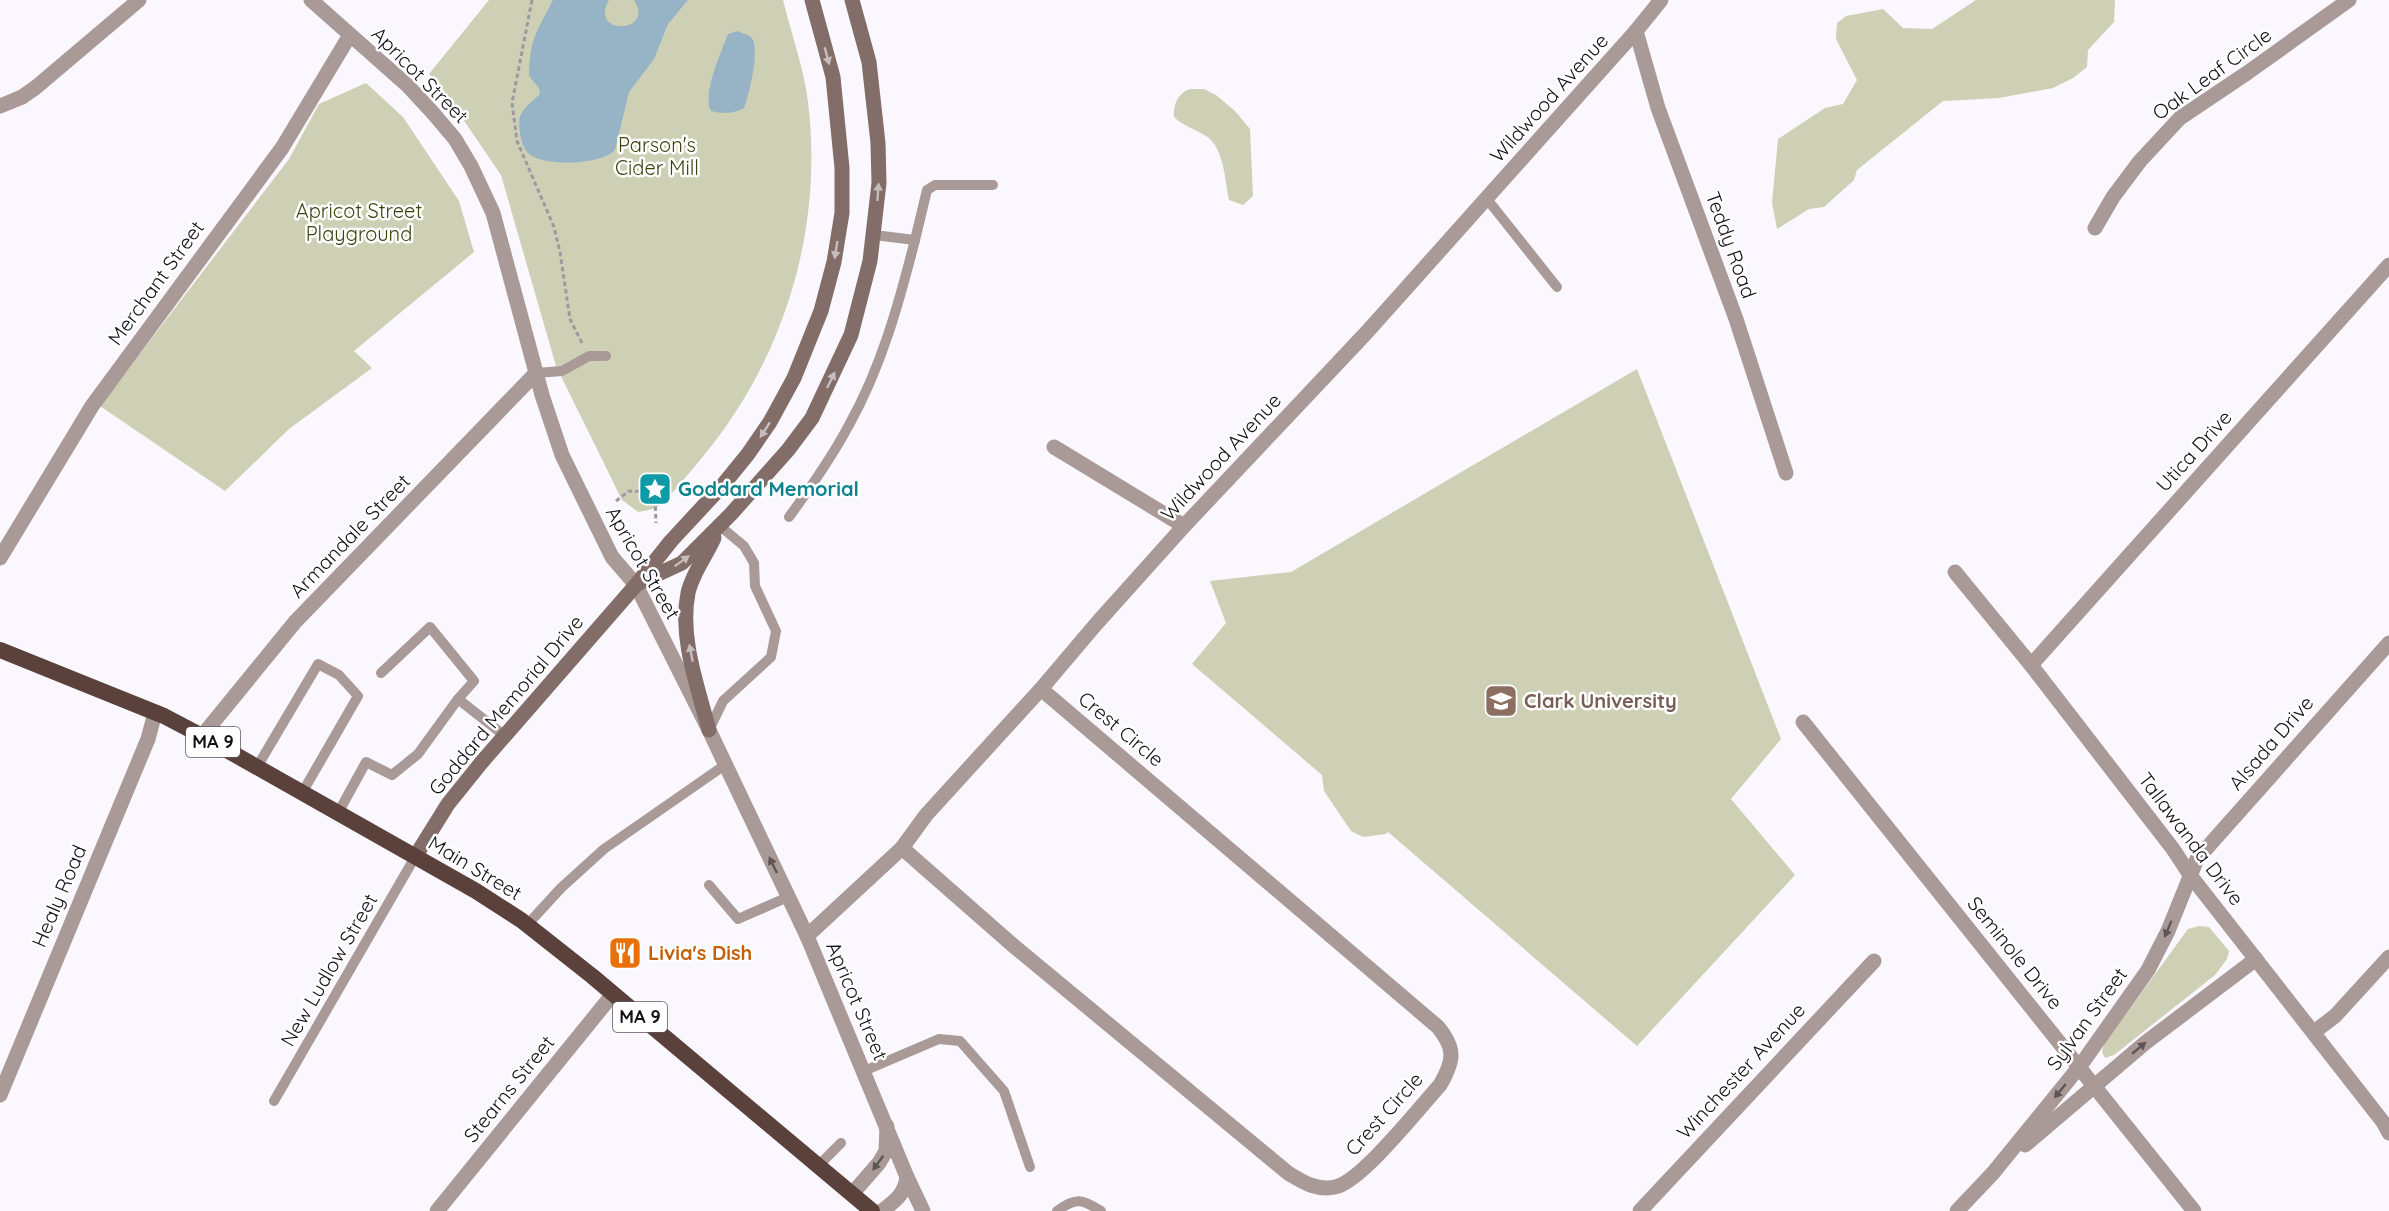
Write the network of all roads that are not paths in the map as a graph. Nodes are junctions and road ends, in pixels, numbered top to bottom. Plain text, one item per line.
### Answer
1 (139, 0) edge
2 (311, 0) edge
3 (812, 0) edge
4 (852, 0) edge
5 (1661, 0) edge
6 (2349, 0) edge
7 (1636, 31) junction
8 (350, 35) junction
9 (0, 106) edge
10 (993, 185) dead end
11 (1487, 199) junction
12 (2095, 228) dead end
13 (874, 235) junction
14 (915, 240) junction
15 (2389, 264) edge
16 (1557, 287) dead end
17 (606, 356) dead end
18 (536, 373) junction
19 (1054, 447) dead end
20 (1786, 473) dead end
21 (789, 517) dead end
22 (720, 526) junction
23 (1184, 526) junction
24 (0, 558) edge
25 (1955, 572) dead end
26 (636, 585) junction
27 (2389, 643) edge
28 (0, 650) edge
29 (2031, 665) junction
30 (381, 673) dead end
31 (1041, 689) junction
32 (458, 699) junction
33 (155, 713) junction
34 (1803, 722) dead end
35 (709, 730) junction
36 (202, 736) junction
37 (504, 736) junction
38 (725, 765) junction
39 (257, 767) junction
40 (302, 793) junction
41 (338, 813) junction
42 (902, 848) junction
43 (415, 856) junction
44 (2190, 875) junction
45 (710, 885) dead end
46 (788, 897) junction
47 (527, 925) junction
48 (807, 936) junction
49 (2389, 957) edge
50 (2256, 959) junction
51 (1874, 961) dead end
52 (613, 994) junction
53 (2314, 1032) junction
54 (2080, 1066) junction
55 (864, 1071) junction
56 (2094, 1086) junction
57 (0, 1095) edge
58 (274, 1101) dead end
59 (887, 1126) junction
60 (2389, 1133) edge
61 (841, 1143) dead end
62 (818, 1166) junction
63 (1030, 1167) dead end
64 (1993, 1173) junction
65 (907, 1177) junction
66 (852, 1194) junction
67 (437, 1211) edge
68 (872, 1211) edge
69 (882, 1211) edge
70 (923, 1211) edge
71 (1057, 1211) edge
72 (1101, 1211) edge
73 (1640, 1211) edge
74 (1957, 1211) edge
75 (2194, 1211) edge

1 - 9 street
2 - 8 street, Apricot Street
3 -> 26 main road, Goddard Memorial Drive
13 -> 4 main road, Goddard Memorial Drive
5 - 7 street, Wildwood Avenue
6 - 12 street, Oak Leaf Circle
7 - 11 street, Wildwood Avenue
7 - 20 street, Teddy Road
8 - 18 street, Apricot Street
8 - 24 street, Merchant Street
10 - 14 lane
11 - 16 lane
11 - 23 street, Wildwood Avenue
13 - 14 lane
22 -> 13 main road, Goddard Memorial Drive
14 - 21 lane
15 - 29 street, Utica Drive
17 - 18 lane
18 - 26 street, Apricot Street
18 - 36 street, Armandale Street
19 - 23 street
26 -> 22 main road, Goddard Memorial Drive
35 -> 22 main road
22 - 35 lane
23 - 31 street, Wildwood Avenue
25 - 29 street, Tallawanda Drive
26 - 35 street, Apricot Street
26 - 37 main road, Goddard Memorial Drive
27 - 44 street, Alsada Drive
28 - 33 highway, Main Street / MA 9
29 - 44 street, Tallawanda Drive
30 - 32 lane
31 - 42 street, Wildwood Avenue
31 - 42 street, Crest Circle
32 - 37 lane
32 - 41 lane
33 - 36 highway, Main Street / MA 9
33 - 57 street, Healy Road
34 - 54 street, Seminole Drive
35 - 38 street, Apricot Street
36 - 39 highway, Main Street / MA 9
37 - 43 main road, Goddard Memorial Drive
46 -> 38 street, Apricot Street
38 - 47 lane
39 - 40 highway, Main Street / MA 9
39 - 40 lane
40 - 41 highway, Main Street / MA 9
41 - 43 highway, Main Street / MA 9
42 - 48 street, Wildwood Avenue
43 - 47 highway, Main Street / MA 9
43 - 58 lane, New Ludlow Street
44 - 50 street, Tallawanda Drive
44 -> 54 street, Sylvan Street
45 - 46 lane
46 - 48 street, Apricot Street
47 - 52 highway, Main Street / MA 9
48 - 55 street, Apricot Street
49 - 53 street
50 - 53 street, Tallawanda Drive
56 -> 50 street, Sylvan Street
51 - 73 street, Winchester Avenue
52 - 62 highway, Main Street / MA 9
52 - 67 street, Stearns Street
53 - 60 street, Tallawanda Drive
54 - 56 street, Seminole Drive
54 -> 64 street, Sylvan Street
55 - 59 street, Apricot Street
55 - 63 lane
56 - 64 street, Sylvan Street
56 - 75 street, Seminole Drive
59 - 65 street, Apricot Street
59 -> 66 street
61 - 62 lane
62 - 66 highway, Main Street / MA 9
64 - 74 street, Sylvan Street
65 - 69 street
65 - 70 street, Apricot Street
66 - 68 highway, Main Street / MA 9
71 - 72 lane

